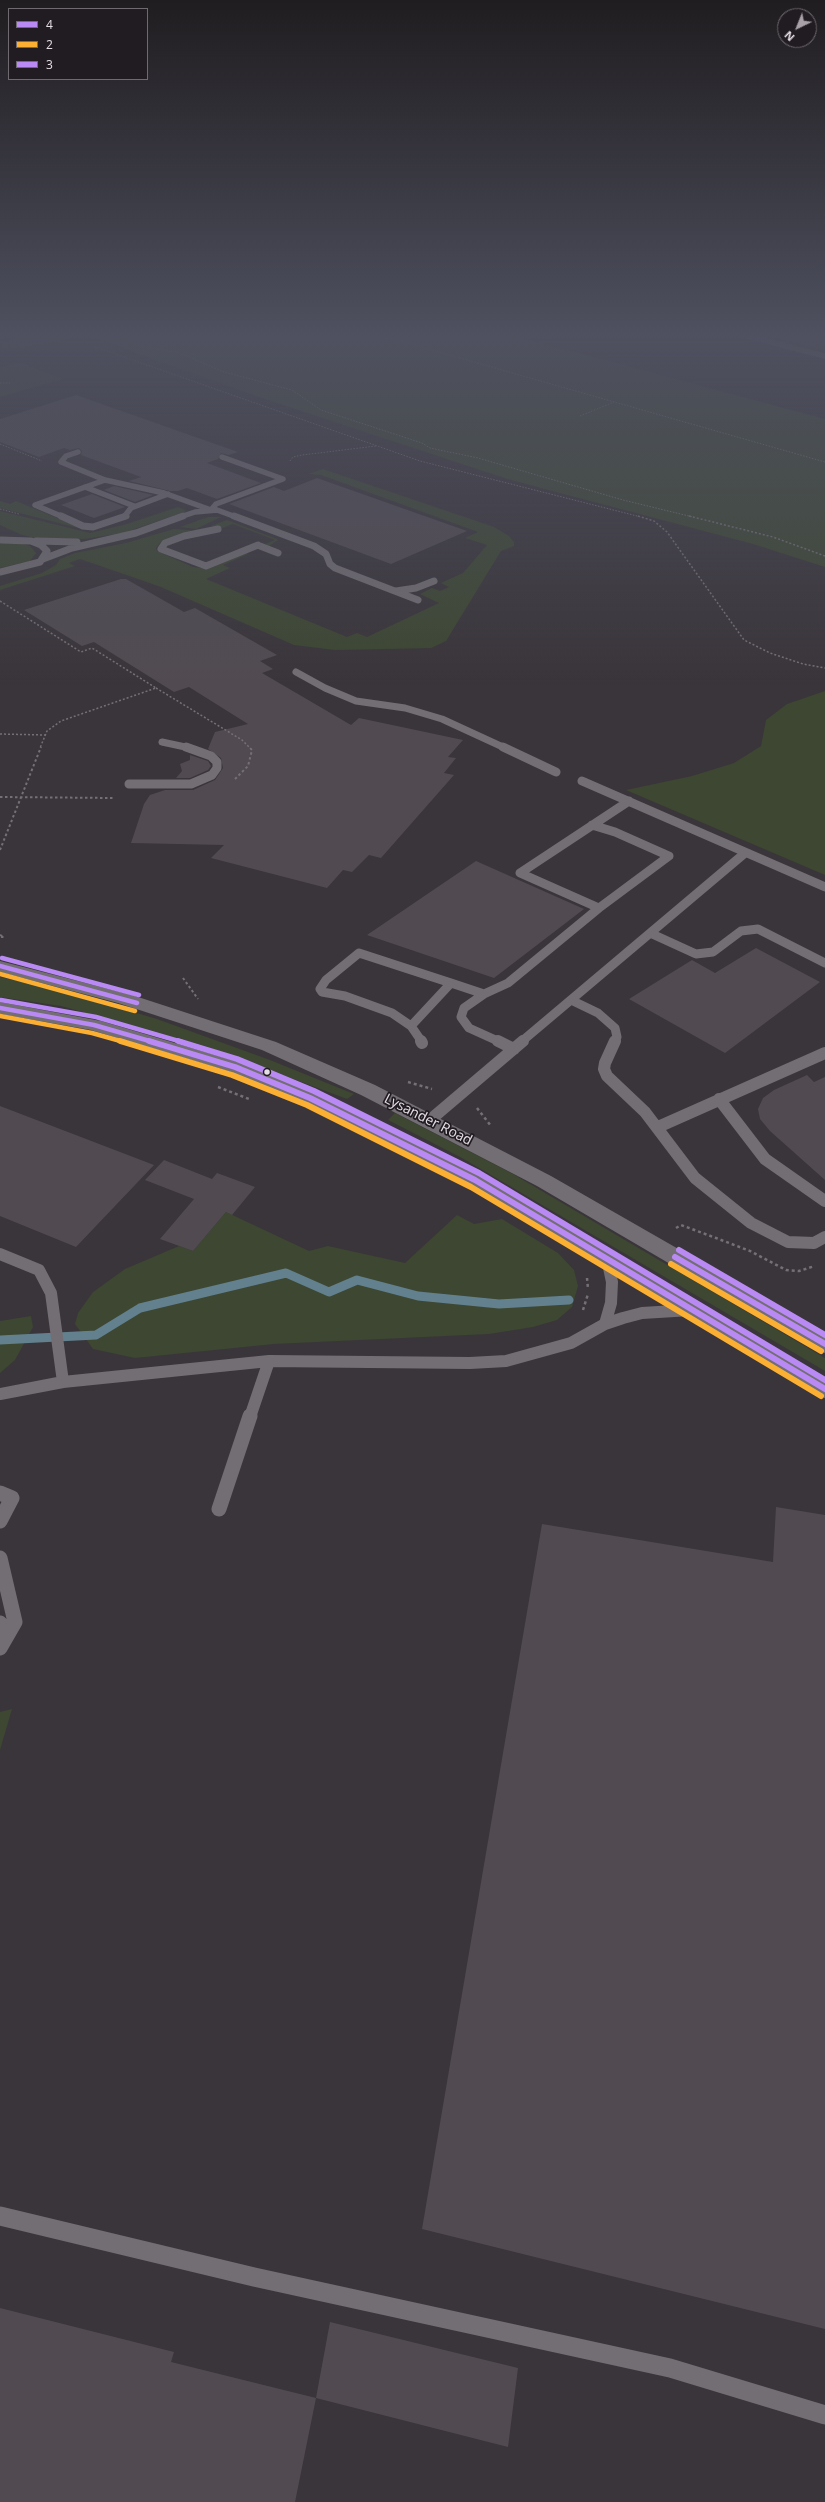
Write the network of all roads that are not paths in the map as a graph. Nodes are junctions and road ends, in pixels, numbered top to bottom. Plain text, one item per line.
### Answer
1 (78, 452) dead end
2 (222, 458) dead end
3 (105, 480) junction
4 (85, 487) junction
5 (168, 494) junction
6 (134, 506) junction
7 (211, 510) junction
8 (218, 529) dead end
9 (5, 532) dead end
10 (22, 539) junction
11 (0, 540) edge
12 (31, 541) junction
13 (100, 541) junction
14 (278, 553) dead end
15 (43, 559) junction
16 (0, 572) edge
17 (434, 581) dead end
18 (395, 591) junction
19 (418, 600) dead end
20 (296, 672) dead end
21 (162, 742) dead end
22 (556, 772) dead end
23 (582, 781) dead end
24 (128, 784) dead end
25 (629, 801) junction
26 (592, 825) junction
27 (745, 853) junction
28 (825, 887) edge
29 (599, 908) junction
30 (650, 933) junction
31 (825, 963) edge
32 (0, 966) edge
33 (451, 983) junction
34 (484, 994) junction
35 (571, 1000) junction
36 (0, 1008) edge
37 (411, 1026) junction
38 (422, 1043) dead end
39 (514, 1049) junction
40 (825, 1053) edge
41 (719, 1099) junction
42 (430, 1120) junction
43 (658, 1127) junction
44 (825, 1201) edge
45 (825, 1237) edge
46 (0, 1254) edge
47 (607, 1258) junction
48 (696, 1310) junction
49 (605, 1324) junction
50 (825, 1344) edge
51 (269, 1361) junction
52 (63, 1382) junction
53 (825, 1389) edge
54 (0, 1394) edge
55 (0, 1493) edge
56 (219, 1509) dead end
57 (0, 1521) edge
58 (0, 1558) edge
59 (4, 1628) edge
60 (0, 1648) edge
61 (0, 2216) edge
62 (825, 2415) edge

1 - 3 lane
2 - 7 lane
3 - 4 lane
3 - 5 lane
4 - 6 lane
4 - 6 lane
5 - 6 lane
5 - 7 lane
7 - 13 lane
7 - 18 lane
8 - 14 lane
9 - 10 lane
10 - 11 lane
10 - 12 lane
12 - 13 lane
12 - 15 lane
13 - 15 lane
15 - 16 lane
17 - 18 lane
18 - 19 lane
20 - 22 lane
21 - 24 lane
23 - 25 lane
25 - 26 lane
25 - 27 lane
26 - 29 lane
26 - 29 lane
27 - 28 lane
27 - 30 lane
29 - 34 lane
30 - 31 lane
30 - 35 lane
32 - 42 street, Lysander Road
33 - 34 lane
33 - 37 lane
33 - 37 lane
34 - 39 lane
35 - 39 lane
35 - 43 lane
36 - 47 street
37 - 38 lane
39 - 42 lane
40 - 41 lane
41 - 43 lane
41 - 44 lane
42 - 50 street, Lysander Road
43 - 45 lane
46 - 52 lane
47 - 48 street
47 - 49 lane
48 - 49 lane
48 - 53 street
49 - 51 lane
51 - 52 lane
51 - 56 lane
52 - 54 lane
55 - 57 lane
58 - 59 lane
59 - 60 lane
61 - 62 lane

